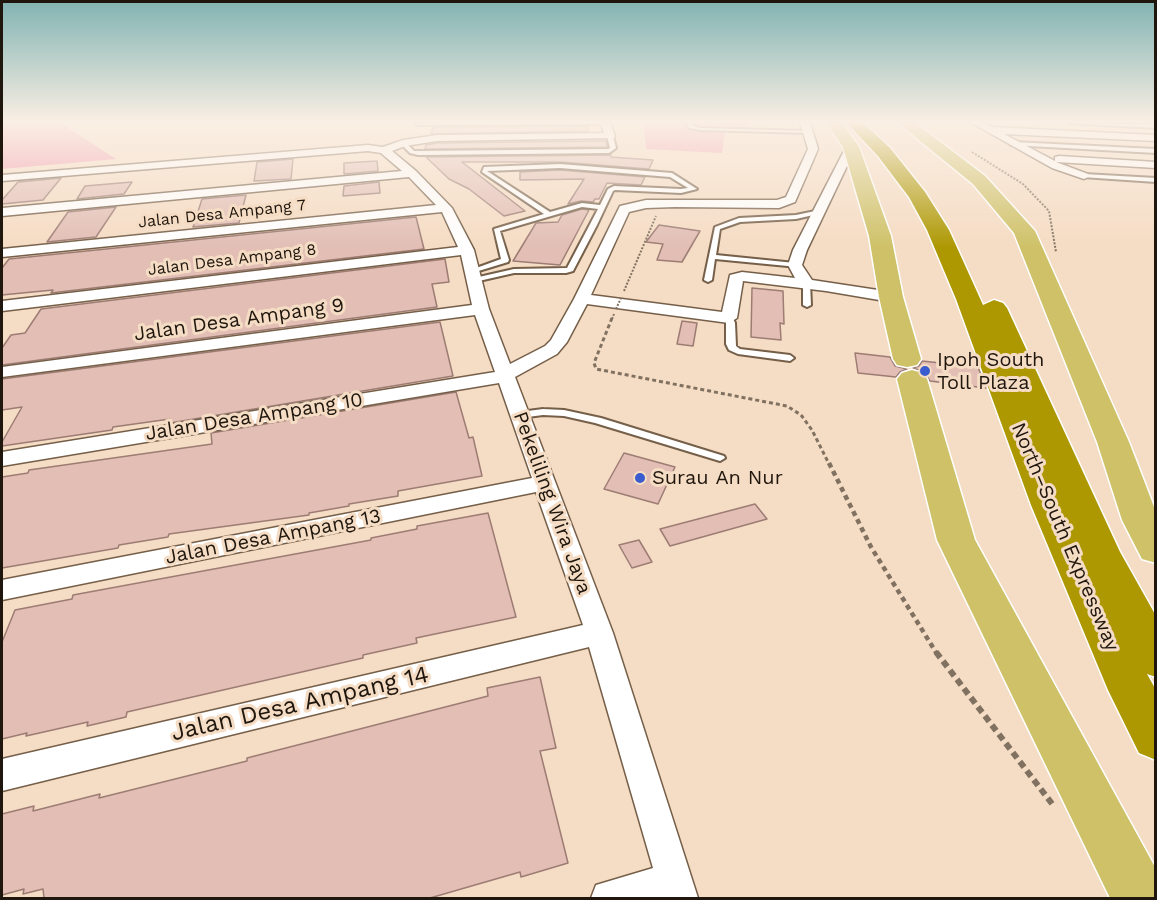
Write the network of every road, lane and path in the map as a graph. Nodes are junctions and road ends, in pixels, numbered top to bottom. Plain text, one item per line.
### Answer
1 (175, 164) edge
2 (403, 164) edge
3 (806, 164) edge
4 (840, 164) edge
5 (860, 164) edge
6 (893, 164) edge
7 (909, 164) edge
8 (958, 164) edge
9 (1055, 164) edge
10 (1139, 164) edge
11 (1155, 165) edge
12 (412, 173) junction
13 (1084, 176) joint
14 (2, 178) edge
15 (1155, 180) edge
16 (601, 207) junction
17 (446, 208) junction
18 (2, 212) edge
19 (820, 212) junction
20 (548, 214) junction
21 (2, 253) edge
22 (713, 257) junction
23 (505, 260) junction
24 (795, 265) junction
25 (471, 267) junction
26 (521, 270) junction
27 (708, 280) dead end
28 (806, 283) junction
29 (891, 297) junction
30 (621, 298) dead end
31 (582, 299) junction
32 (807, 305) dead end
33 (2, 306) edge
34 (482, 309) junction
35 (729, 318) junction
36 (790, 358) dead end
37 (2, 372) edge
38 (506, 374) junction
39 (520, 415) junction
40 (720, 458) dead end
41 (2, 459) edge
42 (544, 483) junction
43 (1155, 549) edge
44 (2, 590) edge
45 (599, 633) junction
46 (1155, 658) edge
47 (1155, 737) edge
48 (2, 775) edge
49 (1060, 814) dead end
50 (677, 889) edge
51 (609, 898) edge
52 (1140, 898) edge

1 - 14 street
2 - 12 street, Pekeliling Wira Jaya
3 - 31 street, Jalan Desa Ampang 10
4 - 19 street
5 - 29 main road
6 - 47 highway, North–South Expressway
7 - 46 highway, North–South Expressway
8 - 43 main road
9 - 13 street
10 - 11 street
12 - 17 street, Pekeliling Wira Jaya
12 - 18 street
13 - 15 lane
16 - 20 lane
16 - 20 lane
16 - 26 lane
17 - 21 street, Jalan Desa Ampang 7
17 - 25 street, Pekeliling Wira Jaya
19 - 22 lane
19 - 24 street
20 - 23 lane
22 - 24 lane
22 - 27 lane
23 - 25 lane
23 - 26 lane
24 - 28 street
25 - 26 lane
25 - 33 street, Jalan Desa Ampang 8
25 - 34 street, Pekeliling Wira Jaya
28 - 29 street
28 - 32 lane
28 - 35 street
29 - 52 main road
30 - 49 path, bridge
31 - 35 street
31 - 38 street, Jalan Desa Ampang 10
34 - 37 street, Jalan Desa Ampang 9
34 - 38 street, Pekeliling Wira Jaya
35 - 36 lane
38 - 39 street, Pekeliling Wira Jaya
38 - 41 street, Jalan Desa Ampang 10
39 - 40 lane
39 - 42 street, Pekeliling Wira Jaya
42 - 44 street, Jalan Desa Ampang 13
42 - 45 street, Pekeliling Wira Jaya
45 - 48 street, Jalan Desa Ampang 14
45 - 50 street, Pekeliling Wira Jaya
50 - 51 street

